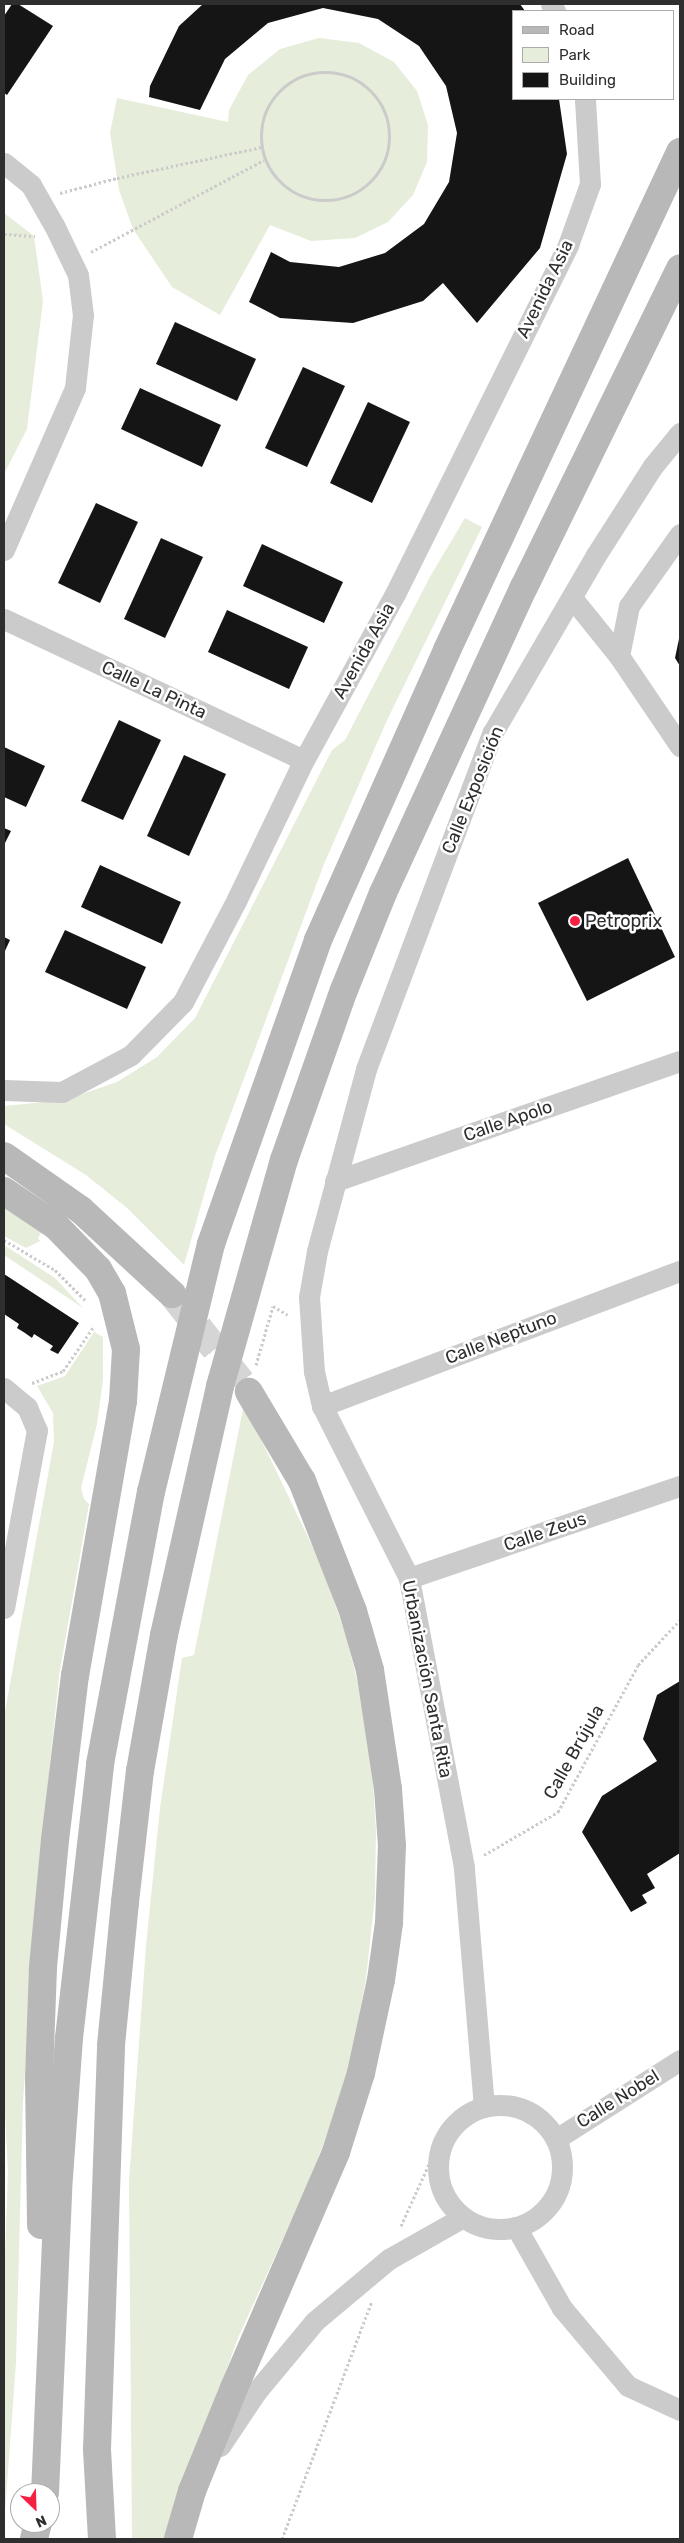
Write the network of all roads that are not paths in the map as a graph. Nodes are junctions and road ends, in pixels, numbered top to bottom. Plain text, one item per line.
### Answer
1 (586, 100) edge
2 (680, 152) edge
3 (4, 163) edge
4 (680, 268) edge
5 (680, 432) edge
6 (680, 534) edge
7 (4, 550) edge
8 (573, 599) junction
9 (629, 606) junction
10 (586, 615) junction
11 (4, 619) edge
12 (619, 656) junction
13 (680, 746) edge
14 (304, 760) junction
15 (680, 1061) edge
16 (4, 1090) edge
17 (4, 1156) edge
18 (335, 1181) junction
19 (4, 1191) edge
20 (680, 1271) edge
21 (172, 1294) tunnel mouth
22 (11, 1392) edge
23 (249, 1392) tunnel mouth
24 (322, 1406) junction
25 (680, 1486) edge
26 (409, 1578) junction
27 (4, 1608) edge
28 (680, 2060) edge
29 (484, 2107) junction
30 (556, 2138) junction
31 (463, 2217) junction
32 (516, 2227) junction
33 (50, 2354) junction
34 (680, 2410) edge
35 (45, 2483) edge
36 (192, 2491) junction
37 (102, 2539) edge
38 (178, 2539) edge

1 - 14 street, Avenida Asia
2 - 33 main road
3 - 7 street
4 - 37 main road
5 - 8 street, Calle Exposición
6 - 9 street
8 - 10 street
8 - 18 street, Calle Exposición
9 - 10 street
9 - 12 street
10 - 12 street
11 - 14 street, Calle La Pinta
12 - 13 street
14 - 16 street, Avenida Asia
15 - 18 street, Calle Apolo
17 - 21 main road
18 - 24 street, Urbanización Santa Rita
19 - 33 main road
20 - 24 street, Calle Neptuno
22 - 27 street
23 - 36 main road
24 - 26 street, Urbanización Santa Rita
25 - 26 street, Calle Zeus
26 - 29 street, Urbanización Santa Rita
28 - 30 street, Calle Nobel
29 - 30 street
29 - 31 street
30 - 32 street
31 - 32 street
31 - 36 street
32 - 34 street
33 - 35 main road
36 - 38 main road

